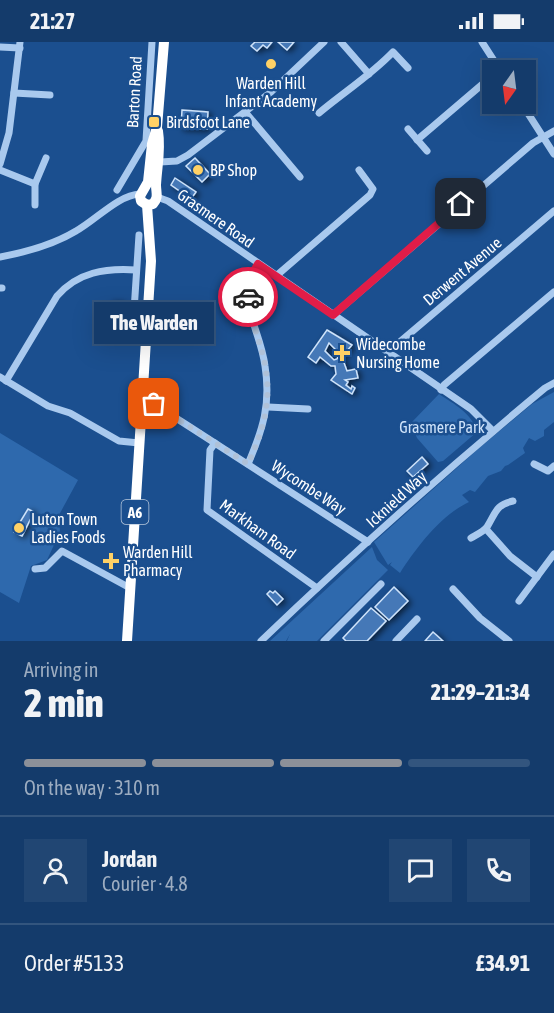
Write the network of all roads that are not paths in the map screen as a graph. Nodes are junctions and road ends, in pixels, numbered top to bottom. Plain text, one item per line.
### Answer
1 (152, 42) edge
2 (164, 42) edge
3 (324, 42) edge
4 (341, 42) edge
5 (482, 42) edge
6 (20, 45) edge
7 (0, 47) edge
8 (493, 60) edge
9 (408, 68) dead end
10 (369, 74) junction
11 (482, 85) edge
12 (14, 93) junction
13 (50, 95) dead end
14 (246, 113) junction
15 (320, 113) dead end
16 (528, 114) edge
17 (158, 127) junction
18 (408, 129) dead end
19 (554, 131) edge
20 (542, 137) junction
21 (417, 140) junction
22 (427, 151) dead end
23 (2, 153) edge
24 (554, 154) edge
25 (46, 158) dead end
26 (160, 162) junction
27 (0, 164) edge
28 (0, 170) edge
29 (359, 170) dead end
30 (300, 177) dead end
31 (35, 184) junction
32 (117, 190) dead end
33 (142, 192) junction
34 (157, 195) junction
35 (34, 205) dead end
36 (147, 205) junction
37 (554, 211) edge
38 (139, 235) dead end
39 (0, 257) edge
40 (258, 264) junction
41 (136, 270) junction
42 (276, 276) junction
43 (554, 292) edge
44 (333, 315) junction
45 (146, 334) junction
46 (388, 352) junction
47 (3, 379) edge
48 (554, 383) edge
49 (441, 390) junction
50 (142, 399) junction
51 (267, 407) junction
52 (308, 409) dead end
53 (493, 431) junction
54 (139, 443) junction
55 (215, 444) junction
56 (248, 464) junction
57 (534, 464) dead end
58 (554, 466) edge
59 (513, 501) dead end
60 (486, 529) junction
61 (471, 538) dead end
62 (368, 542) junction
63 (554, 554) edge
64 (35, 569) dead end
65 (537, 577) junction
66 (381, 584) dead end
67 (130, 588) junction
68 (317, 588) junction
69 (453, 589) dead end
70 (519, 602) dead end
71 (417, 619) dead end
72 (328, 640) edge
73 (127, 641) edge
74 (261, 641) edge
75 (396, 641) edge
76 (509, 641) edge

1 - 32 street, Barton Road
2 - 17 highway, Barton Road
3 - 14 street
4 - 10 street
5 - 8 street
6 - 7 street
6 - 12 street
9 - 10 street
10 - 15 street
11 - 21 street
12 - 13 street
12 - 23 street
14 - 26 street
14 - 30 street
16 - 20 street
17 - 26 highway, Barton Road
17 - 33 highway, Barton Road
18 - 21 street
19 - 20 street
20 - 24 street
20 - 44 street
21 - 22 street
23 - 27 street
25 - 31 street
26 - 34 highway, Barton Road
28 - 31 street
29 - 42 street
31 - 35 street
33 - 34 highway
33 - 36 highway
33 - 39 street
34 - 36 highway
34 - 40 street, Grasmere Road
36 - 45 highway, A6
37 - 46 street, Derwent Avenue
38 - 41 street
40 - 42 street, Grasmere Road
40 - 51 street
41 - 45 street
41 - 47 street
42 - 44 street, Grasmere Road
43 - 49 street
44 - 46 street, Grasmere Road
45 - 50 highway, A6
46 - 49 street, Grasmere Road
47 - 54 street
48 - 53 street, Icknield Way
49 - 53 street, Grasmere Road
50 - 54 highway, A6
50 - 55 street, Wycombe Way
51 - 52 street
51 - 56 street
53 - 62 street, Icknield Way
54 - 67 highway, A6
55 - 56 street, Wycombe Way
55 - 68 street, Markham Road
56 - 62 street, Wycombe Way
57 - 58 street
59 - 60 street
60 - 61 street
60 - 65 street
62 - 68 street, Icknield Way
63 - 65 street
64 - 67 street
65 - 70 street
66 - 72 street
67 - 73 highway, A6
68 - 74 street, Icknield Way
69 - 76 street
71 - 75 street

